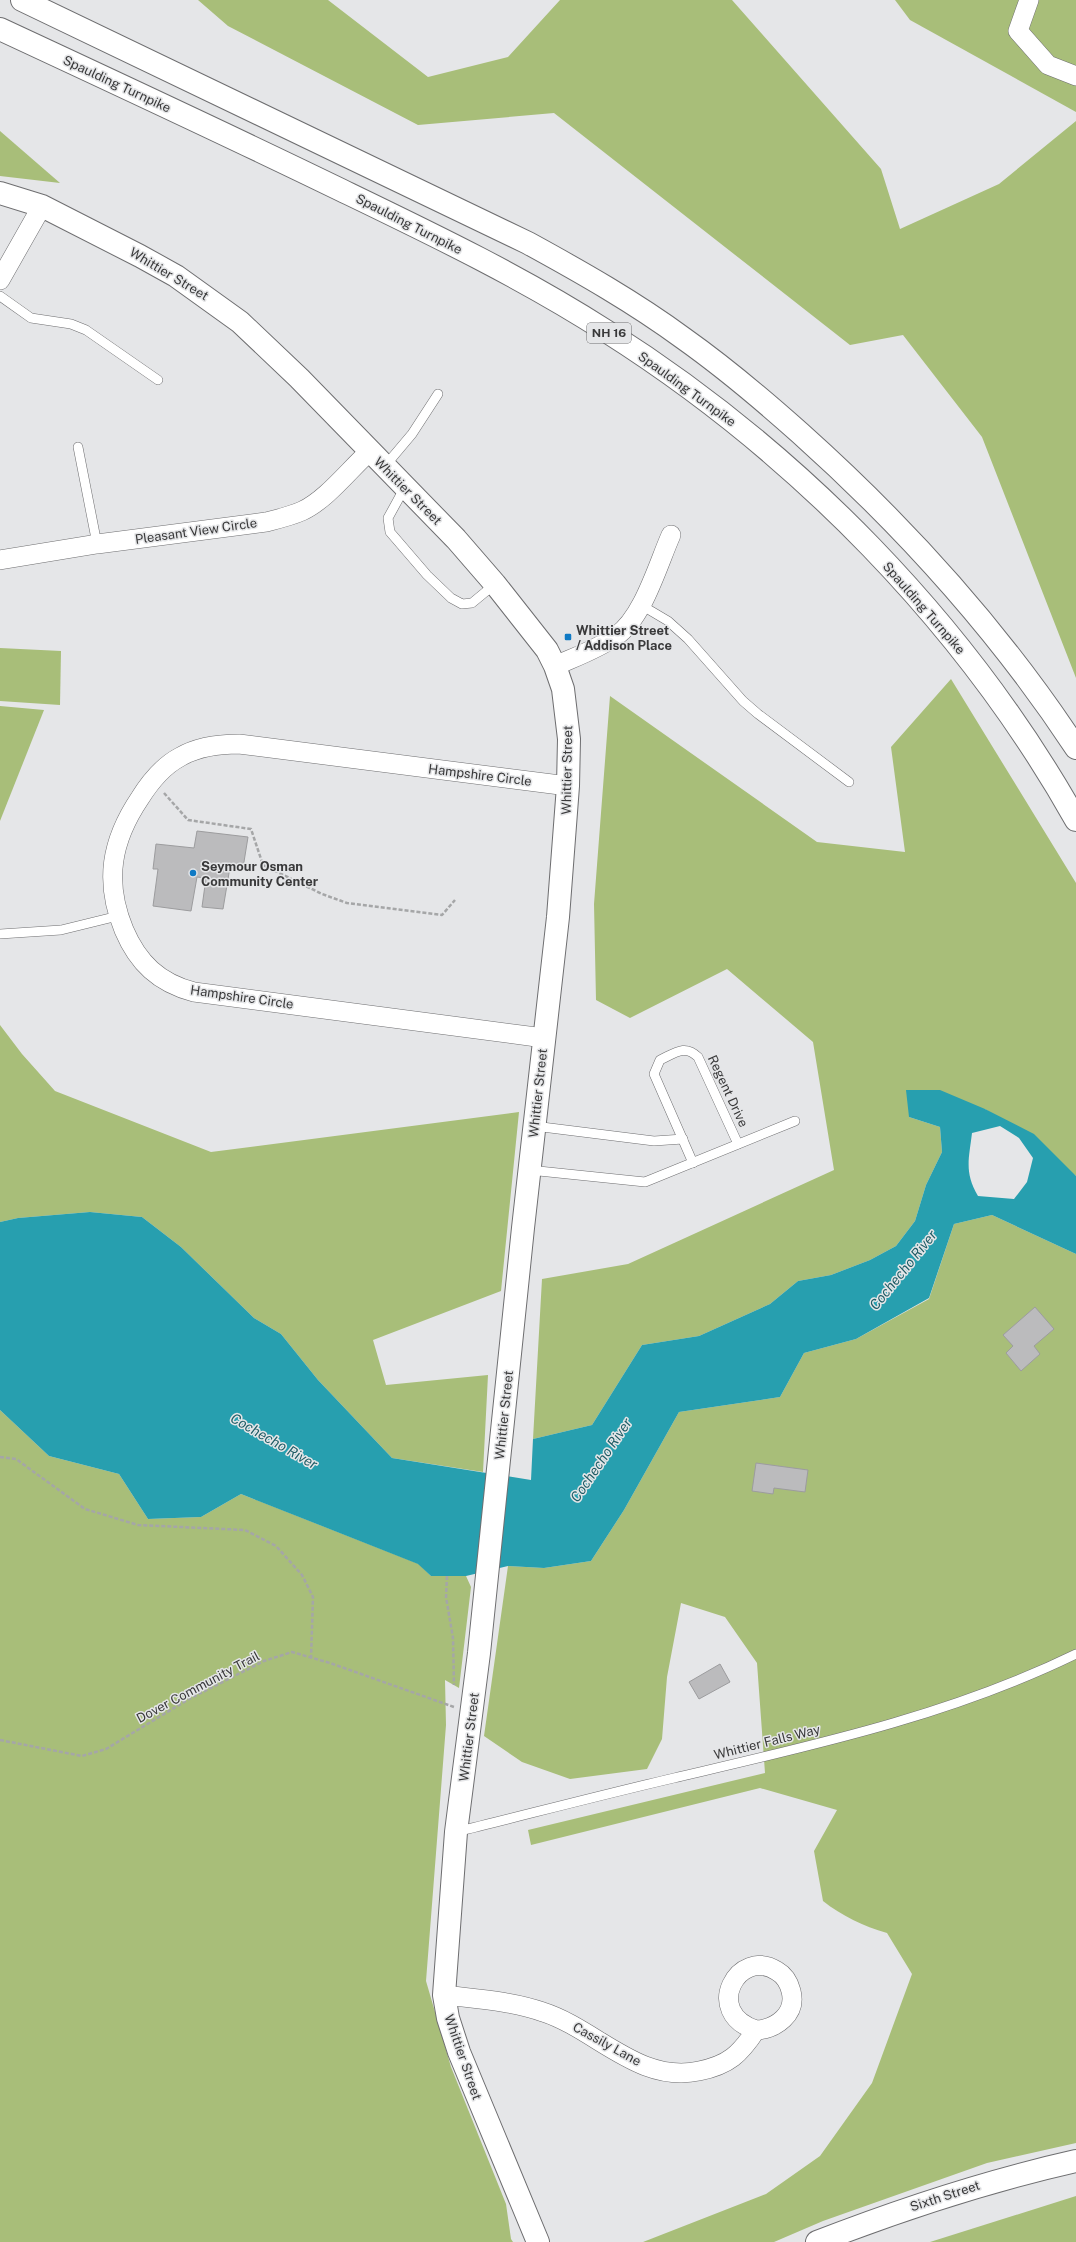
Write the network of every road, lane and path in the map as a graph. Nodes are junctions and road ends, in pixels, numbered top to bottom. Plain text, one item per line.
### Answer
1 (22, 0) edge
2 (1029, 0) edge
3 (0, 29) edge
4 (1076, 76) edge
5 (0, 193) edge
6 (42, 206) junction
7 (0, 280) edge
8 (0, 296) edge
9 (158, 380) dead end
10 (438, 394) dead end
11 (78, 447) dead end
12 (376, 460) junction
13 (405, 487) junction
14 (671, 535) dead end
15 (97, 544) junction
16 (0, 560) edge
17 (495, 584) junction
18 (640, 605) junction
19 (556, 666) junction
20 (1076, 748) edge
21 (849, 782) dead end
22 (568, 786) junction
23 (174, 803) dead end
24 (1076, 820) edge
25 (455, 900) dead end
26 (118, 916) junction
27 (0, 934) edge
28 (544, 1038) junction
29 (795, 1120) dead end
30 (534, 1126) junction
31 (683, 1139) junction
32 (738, 1144) junction
33 (693, 1163) junction
34 (529, 1170) junction
35 (0, 1458) edge
36 (447, 1576) dead end
37 (1076, 1654) edge
38 (311, 1658) junction
39 (454, 1692) dead end
40 (455, 1700) dead end
41 (450, 1706) dead end
42 (455, 1708) dead end
43 (0, 1740) edge
44 (456, 1832) junction
45 (444, 1995) junction
46 (756, 2030) dead end
47 (1076, 2161) edge
48 (538, 2242) edge
49 (817, 2242) edge

1 - 20 main road, NH 16
2 - 4 street
3 - 24 main road, Spaulding Turnpike / NH 16
5 - 6 main road, Whittier Street
6 - 7 street
6 - 12 main road, Whittier Street
8 - 9 lane
10 - 12 lane
11 - 15 lane
12 - 13 main road, Whittier Street
12 - 15 street, Pleasant View Circle
13 - 17 main road, Whittier Street
13 - 17 lane
14 - 18 street
15 - 16 street, Pleasant View Circle
17 - 19 main road, Whittier Street
18 - 19 street
18 - 21 lane
19 - 22 main road, Whittier Street
22 - 26 street, Hampshire Circle
22 - 28 main road, Whittier Street
23 - 25 path
26 - 27 lane
26 - 28 street, Hampshire Circle
28 - 30 main road, Whittier Street
29 - 32 lane, Regent Drive
30 - 31 lane
30 - 34 main road, Whittier Street
31 - 32 lane, Regent Drive
31 - 33 lane, Regent Drive
32 - 33 lane, Regent Drive
33 - 34 lane, Regent Drive
34 - 44 main road, Whittier Street
35 - 38 path
36 - 39 path
37 - 44 lane, Whittier Falls Way
38 - 41 path, Dover Community Trail
38 - 43 path, Dover Community Trail
40 - 42 path
44 - 45 main road, Whittier Street
45 - 46 street, Cassily Lane
45 - 48 main road, Whittier Street
47 - 49 main road, Sixth Street

